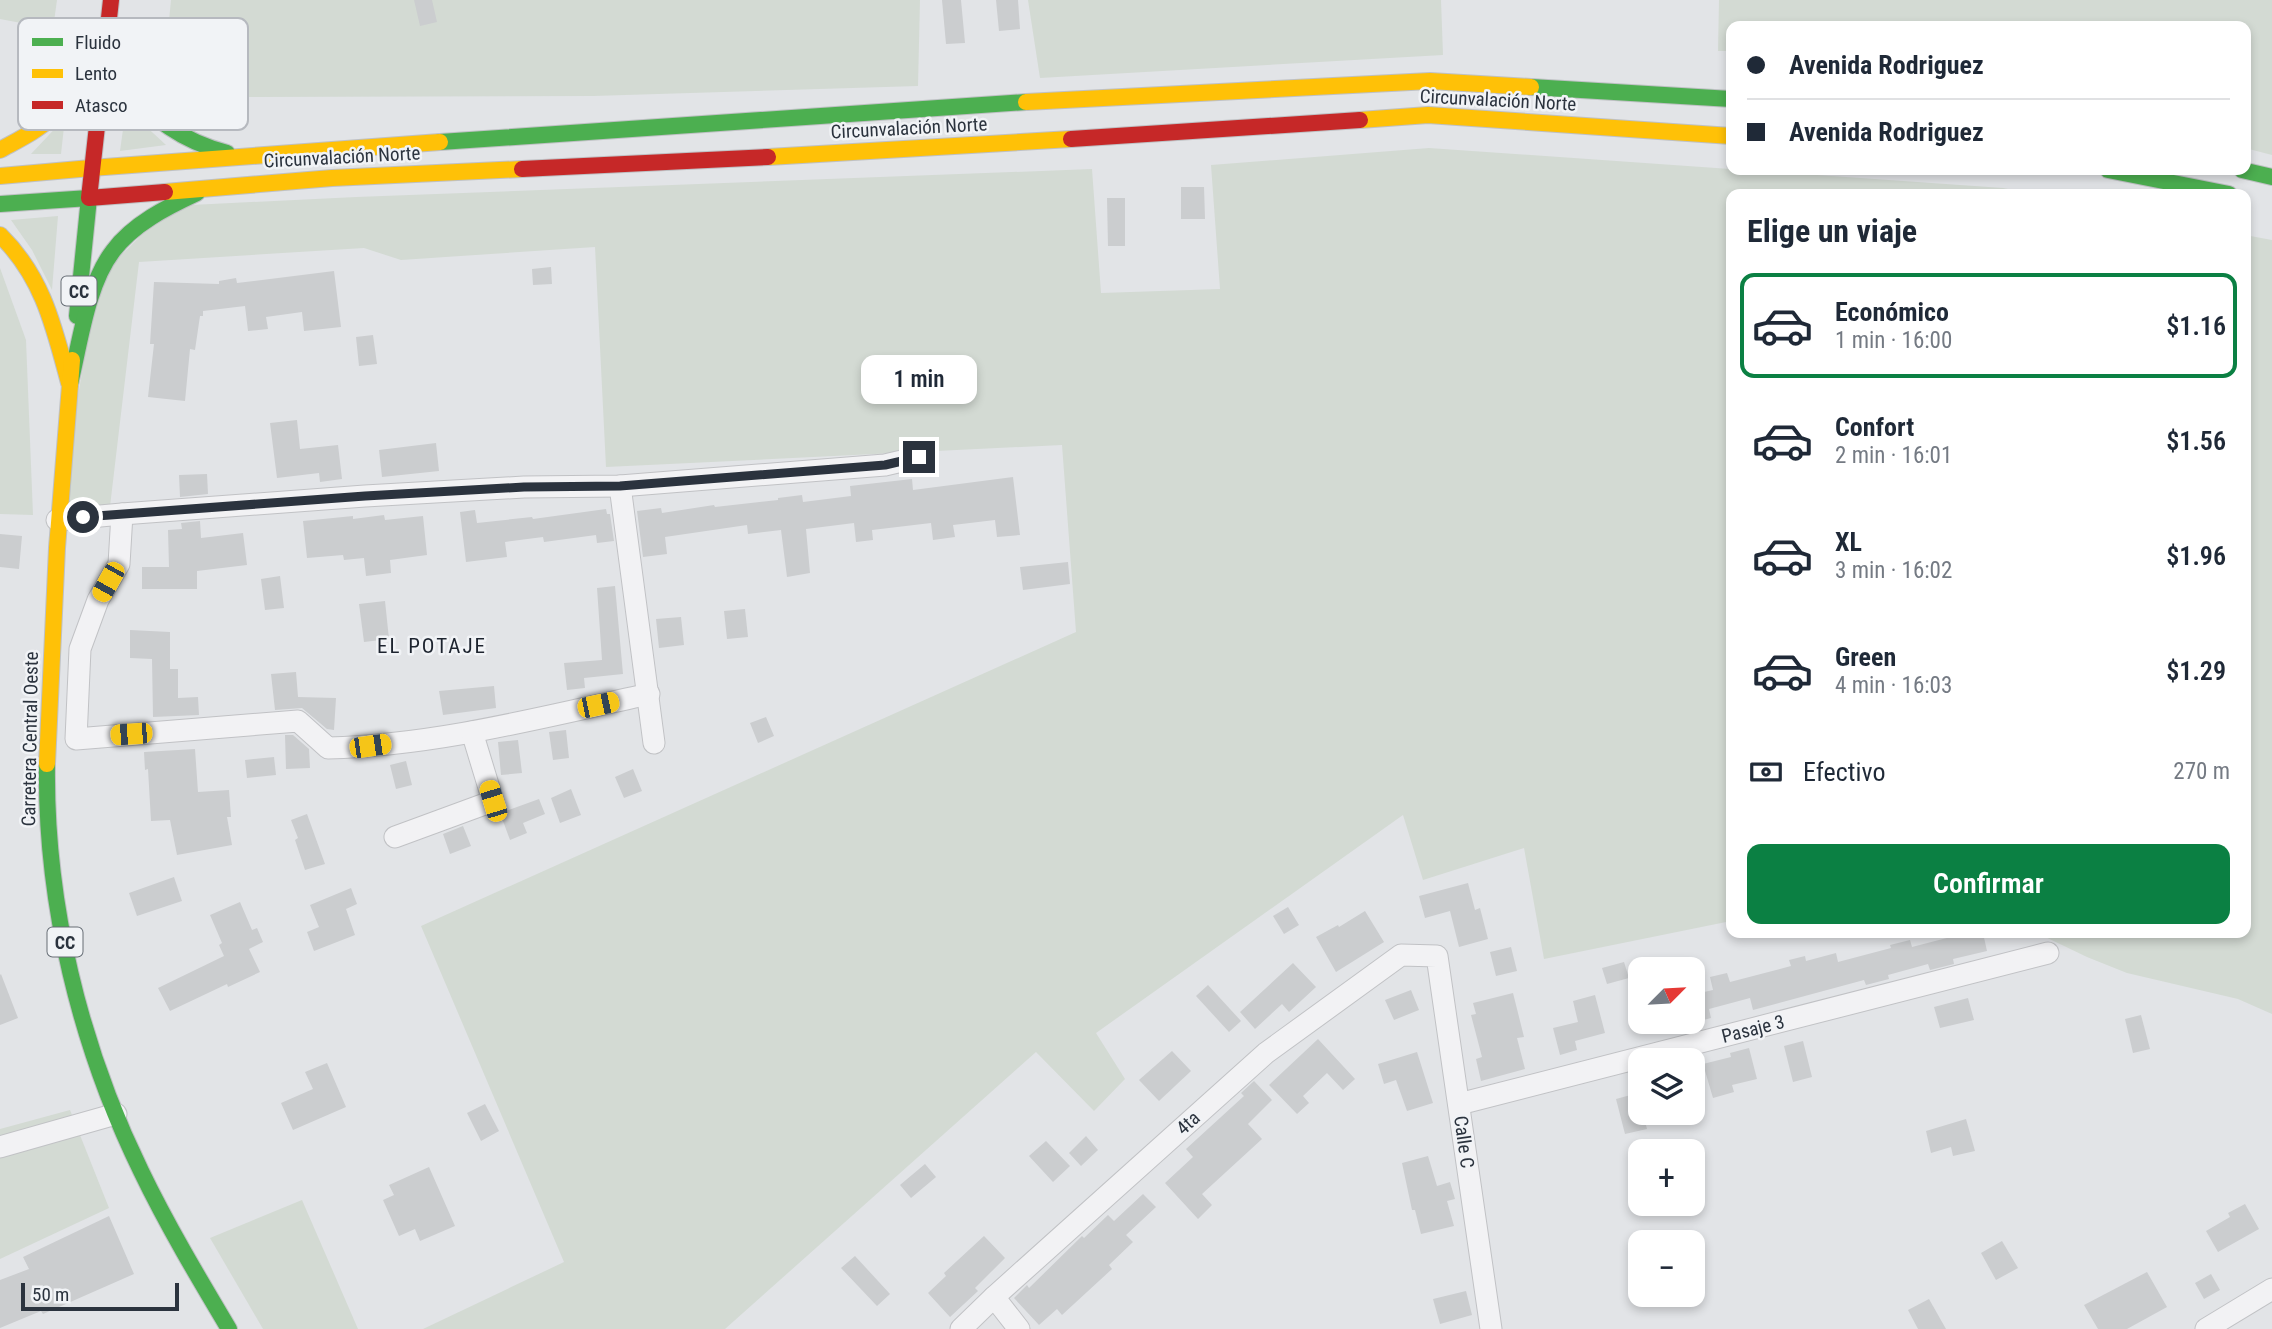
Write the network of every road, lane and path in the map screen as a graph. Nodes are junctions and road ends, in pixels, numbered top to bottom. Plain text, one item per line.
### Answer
1 (1726, 99) edge
2 (34, 130) edge
3 (95, 130) edge
4 (174, 130) edge
5 (1726, 136) edge
6 (0, 150) edge
7 (241, 156) junction
8 (91, 168) junction
9 (2251, 172) edge
10 (2133, 175) edge
11 (0, 176) edge
12 (2272, 177) edge
13 (226, 185) junction
14 (2204, 189) edge
15 (89, 198) junction
16 (0, 204) edge
17 (0, 235) edge
18 (70, 384) junction
19 (919, 457) dead end
20 (620, 486) junction
21 (122, 514) junction
22 (57, 520) junction
23 (649, 694) junction
24 (472, 732) junction
25 (654, 743) dead end
26 (395, 837) dead end
27 (2048, 953) dead end
28 (1437, 956) joint
29 (1459, 1104) junction
30 (116, 1114) junction
31 (0, 1147) edge
32 (2272, 1289) edge
33 (994, 1297) junction
34 (229, 1329) edge
35 (961, 1329) edge
36 (1019, 1329) edge
37 (1490, 1329) edge
38 (2206, 1329) edge

1 - 7 main road, Circunvalación Norte
2 - 6 main road
3 - 8 main road, CC
4 - 7 main road
5 - 13 main road, Circunvalación Norte
7 - 8 main road, Circunvalación Norte
8 - 11 main road, Circunvalación Norte
8 - 15 main road, CC
9 - 12 main road
10 - 14 main road
13 - 15 main road, Circunvalación Norte
13 - 18 main road
15 - 16 main road, Circunvalación Norte
15 - 18 main road, Carretera Central Oeste / CC
17 - 18 main road
18 - 22 main road, Carretera Central Oeste / CC
19 - 20 street
20 - 21 street
20 - 23 street
21 - 22 street
21 - 24 street
22 - 30 main road, Carretera Central Oeste / CC
23 - 24 street
23 - 25 street
24 - 26 street
27 - 29 street, Pasaje 3
28 - 29 street, Calle C
28 - 33 street, 4ta
29 - 37 street, Calle C
30 - 31 street
30 - 34 main road, Carretera Central Oeste / CC
32 - 38 street
33 - 35 street, 4ta
33 - 36 street

